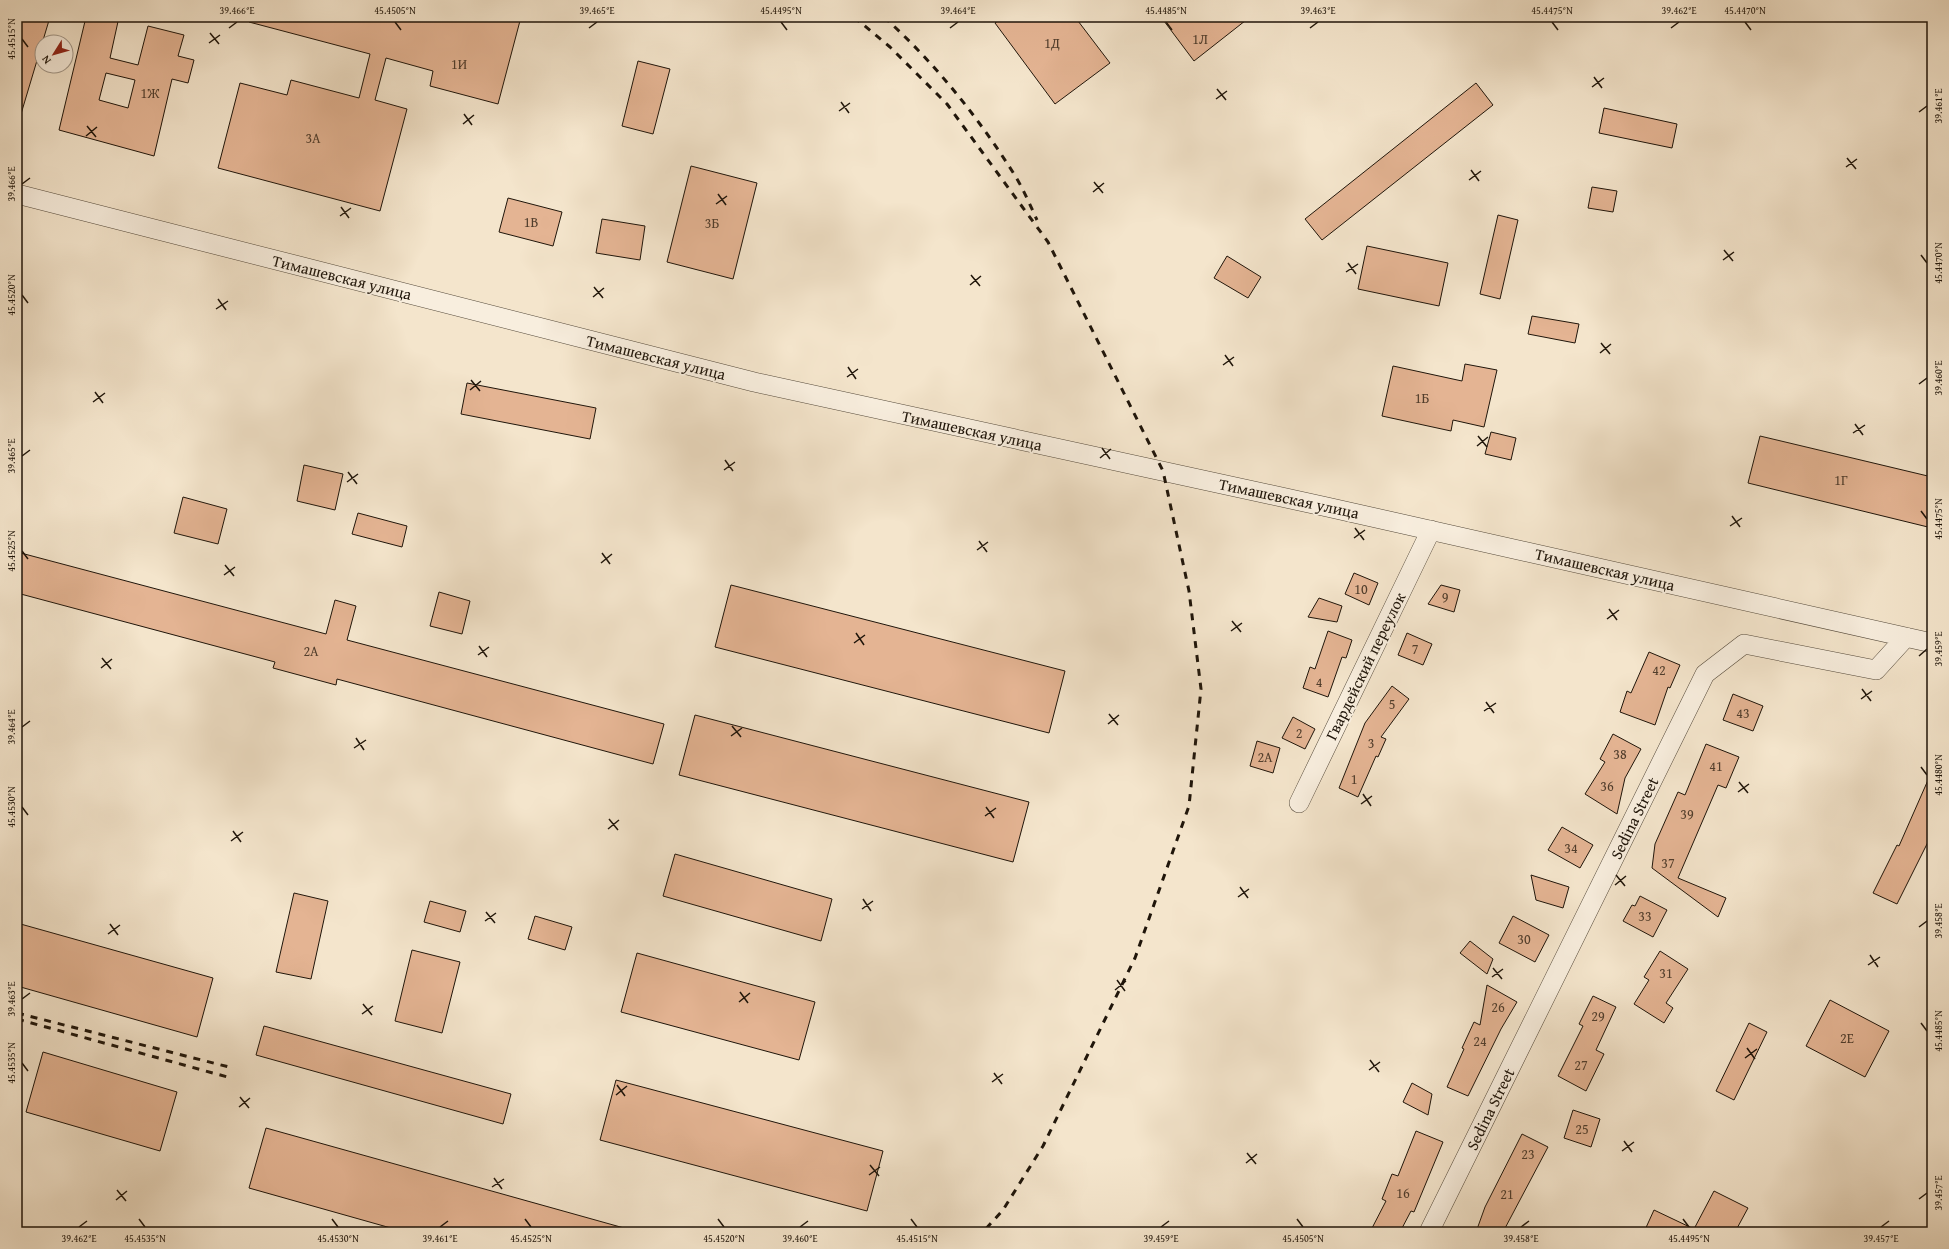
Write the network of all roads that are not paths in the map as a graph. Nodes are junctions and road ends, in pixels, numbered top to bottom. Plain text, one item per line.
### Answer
1 (17, 194) edge
2 (1431, 530) junction
3 (1906, 637) junction
4 (1932, 643) edge
5 (1299, 803) dead end
6 (1429, 1232) edge

1 - 2 street, Тимашевская улица
2 - 3 street, Тимашевская улица
2 - 5 street, Гвардейский переулок
3 - 4 street, Тимашевская улица
3 - 6 street, Sedina Street

